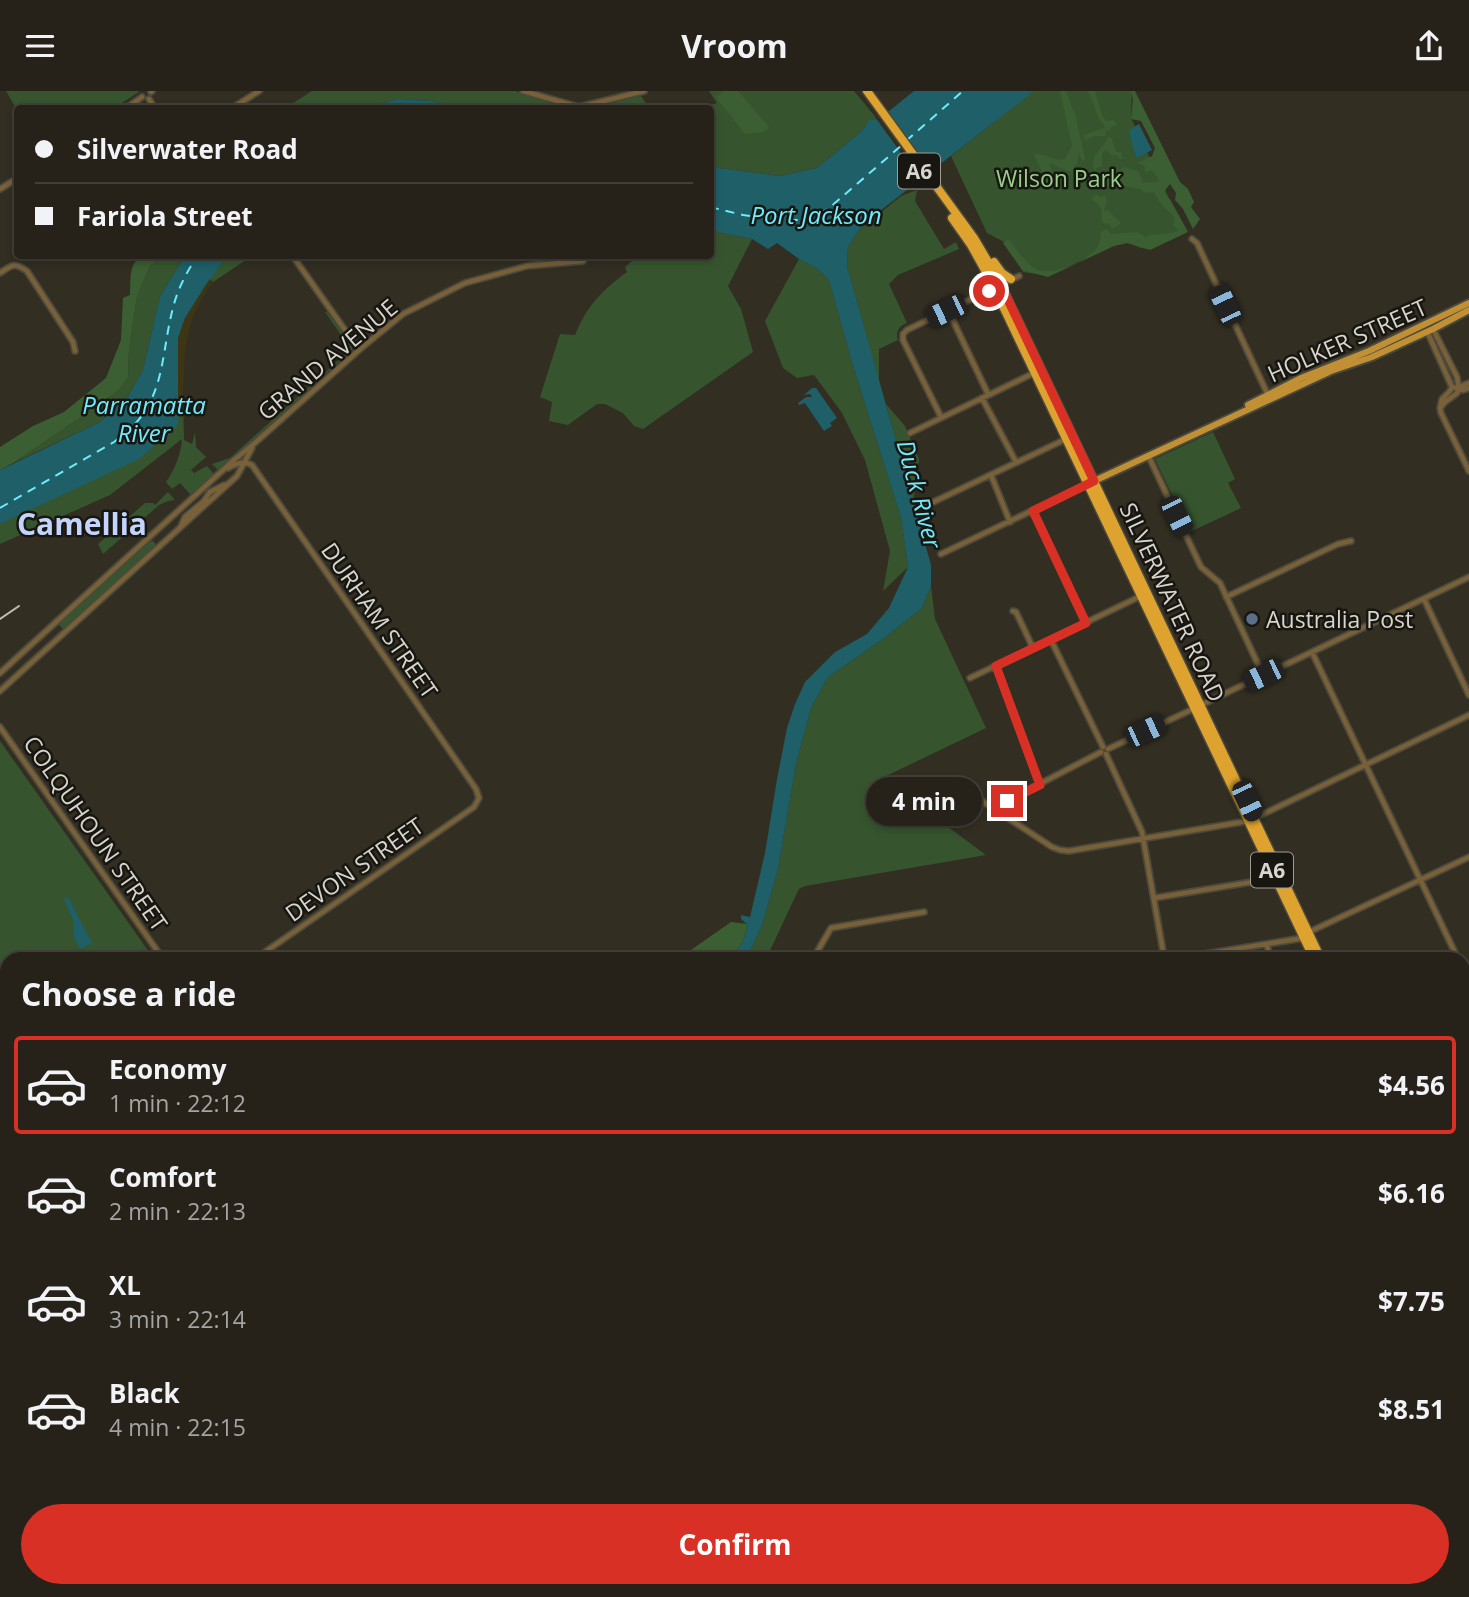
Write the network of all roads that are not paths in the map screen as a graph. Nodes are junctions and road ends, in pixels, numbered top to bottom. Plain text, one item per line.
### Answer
1 (151, 91) edge
2 (258, 91) edge
3 (523, 91) edge
4 (545, 91) edge
5 (611, 91) edge
6 (644, 91) edge
7 (861, 91) edge
8 (867, 91) edge
9 (143, 94) edge
10 (547, 98) junction
11 (615, 98) junction
12 (149, 99) junction
13 (872, 102) junction
14 (153, 105) edge
15 (237, 105) edge
16 (572, 105) edge
17 (587, 105) edge
18 (971, 239) junction
19 (1192, 239) dead end
20 (295, 259) edge
21 (583, 261) dead end
22 (0, 273) edge
23 (1015, 278) joint
24 (998, 286) junction
25 (1469, 303) edge
26 (948, 310) junction
27 (1469, 310) edge
28 (1429, 327) junction
29 (359, 350) junction
30 (75, 351) dead end
31 (1035, 373) junction
32 (1469, 385) edge
33 (1452, 387) junction
34 (1459, 388) junction
35 (988, 395) junction
36 (1269, 396) junction
37 (982, 398) junction
38 (1440, 408) junction
39 (941, 417) junction
40 (911, 433) dead end
41 (1066, 439) junction
42 (256, 442) junction
43 (249, 453) junction
44 (1148, 455) junction
45 (1016, 462) junction
46 (244, 463) junction
47 (254, 469) junction
48 (1469, 471) edge
49 (219, 473) junction
50 (991, 475) junction
51 (237, 476) junction
52 (229, 483) junction
53 (1091, 483) junction
54 (195, 497) junction
55 (203, 505) junction
56 (927, 505) dead end
57 (1033, 511) junction
58 (1010, 521) junction
59 (167, 522) junction
60 (178, 530) junction
61 (155, 539) junction
62 (1351, 541) dead end
63 (163, 544) junction
64 (941, 554) dead end
65 (1469, 577) edge
66 (1142, 596) junction
67 (1226, 597) junction
68 (1424, 599) junction
69 (1013, 611) dead end
70 (1086, 623) junction
71 (54, 624) junction
72 (63, 634) junction
73 (1051, 640) junction
74 (29, 647) junction
75 (1033, 648) junction
76 (1312, 652) junction
77 (38, 657) junction
78 (996, 666) junction
79 (0, 673) edge
80 (1263, 675) junction
81 (970, 678) dead end
82 (0, 691) edge
83 (1469, 695) edge
84 (1198, 707) junction
85 (1469, 715) edge
86 (0, 727) edge
87 (1104, 751) junction
88 (1365, 764) junction
89 (1040, 785) junction
90 (979, 799) dead end
91 (474, 807) joint
92 (998, 812) junction
93 (1252, 820) junction
94 (1143, 839) junction
95 (1469, 857) edge
96 (1276, 878) junction
97 (1420, 880) junction
98 (1154, 898) junction
99 (924, 912) dead end
100 (1307, 935) junction
101 (1267, 944) junction
102 (158, 952) edge
103 (265, 952) edge
104 (817, 952) edge
105 (1163, 952) edge
106 (1233, 952) edge
107 (1269, 952) edge
108 (1312, 952) edge
109 (1317, 952) edge
110 (1455, 952) edge

1 - 12 street
2 - 15 street
3 - 10 street
4 - 10 street
5 - 11 street
6 - 11 street
7 - 13 highway, SILVERWATER ROAD / A6
8 - 13 highway, SILVERWATER ROAD / A6
9 - 12 street
10 - 16 street
11 - 17 street
12 - 14 street
13 - 18 highway, SILVERWATER ROAD / A6
18 - 23 highway
18 - 24 highway, SILVERWATER ROAD / A6
19 - 36 street
20 - 29 street
21 - 29 street, GRAND AVENUE
22 - 30 street
23 - 24 street
24 - 26 street
24 - 31 highway, SILVERWATER ROAD / A6
24 - 53 highway, SILVERWATER ROAD / A6
25 - 28 main road, HOLKER STREET
26 - 35 street
26 - 39 street
27 - 28 main road, HOLKER STREET
28 - 33 street
28 - 34 street
28 - 36 main road, HOLKER STREET
29 - 42 street, GRAND AVENUE
31 - 35 street
31 - 41 highway, SILVERWATER ROAD / A6
32 - 34 street
33 - 34 street
33 - 38 street
34 - 38 street
35 - 37 street
36 - 44 main road, HOLKER STREET
37 - 39 street
37 - 45 street
38 - 48 street
39 - 40 street
41 - 45 street
41 - 53 highway, SILVERWATER ROAD / A6
42 - 43 street, GRAND AVENUE
42 - 49 street, GRAND AVENUE
43 - 46 street, GRAND AVENUE
43 - 47 street
44 - 53 main road, HOLKER STREET
44 - 67 street
45 - 50 street
46 - 47 street
46 - 49 street
46 - 51 street, GRAND AVENUE
47 - 51 street
47 - 91 street, DURHAM STREET
49 - 52 street
49 - 54 street, GRAND AVENUE
50 - 56 street
50 - 58 street
51 - 52 street, GRAND AVENUE
52 - 55 street, GRAND AVENUE
53 - 57 street, HOLKER STREET
53 - 66 highway, SILVERWATER ROAD / A6
53 - 84 highway, SILVERWATER ROAD / A6
54 - 55 street
54 - 59 street, GRAND AVENUE
55 - 60 street, GRAND AVENUE
57 - 58 street, HOLKER STREET
57 - 70 street
58 - 64 street, HOLKER STREET
59 - 60 street
59 - 61 street, GRAND AVENUE
60 - 63 street, GRAND AVENUE
61 - 63 street
61 - 71 street, GRAND AVENUE
62 - 67 street
63 - 72 street, GRAND AVENUE
65 - 68 street
66 - 70 street
66 - 84 highway, SILVERWATER ROAD / A6
67 - 80 street
68 - 76 street
68 - 83 street
69 - 75 street
70 - 73 street
71 - 72 street
71 - 74 street, GRAND AVENUE
72 - 77 street, GRAND AVENUE
73 - 75 street
73 - 87 street
74 - 77 street
74 - 79 street, GRAND AVENUE
75 - 78 street
76 - 80 street
76 - 88 street
77 - 82 street, GRAND AVENUE
78 - 81 street
78 - 89 street
80 - 84 street
84 - 87 street
84 - 93 highway, SILVERWATER ROAD / A6
85 - 88 street
86 - 102 street, COLQUHOUN STREET
87 - 89 street
87 - 94 street
88 - 93 street
88 - 97 street
89 - 92 street
90 - 92 street
91 - 103 street, DEVON STREET
92 - 94 street
93 - 94 street
93 - 96 highway, SILVERWATER ROAD / A6
93 - 100 highway, SILVERWATER ROAD / A6
94 - 98 street
95 - 97 street
96 - 98 street
96 - 100 highway, SILVERWATER ROAD / A6
97 - 100 street
97 - 110 street
98 - 105 street
99 - 104 street
100 - 101 street
100 - 108 highway, SILVERWATER ROAD / A6
100 - 109 highway, SILVERWATER ROAD / A6
101 - 106 street
101 - 107 street

